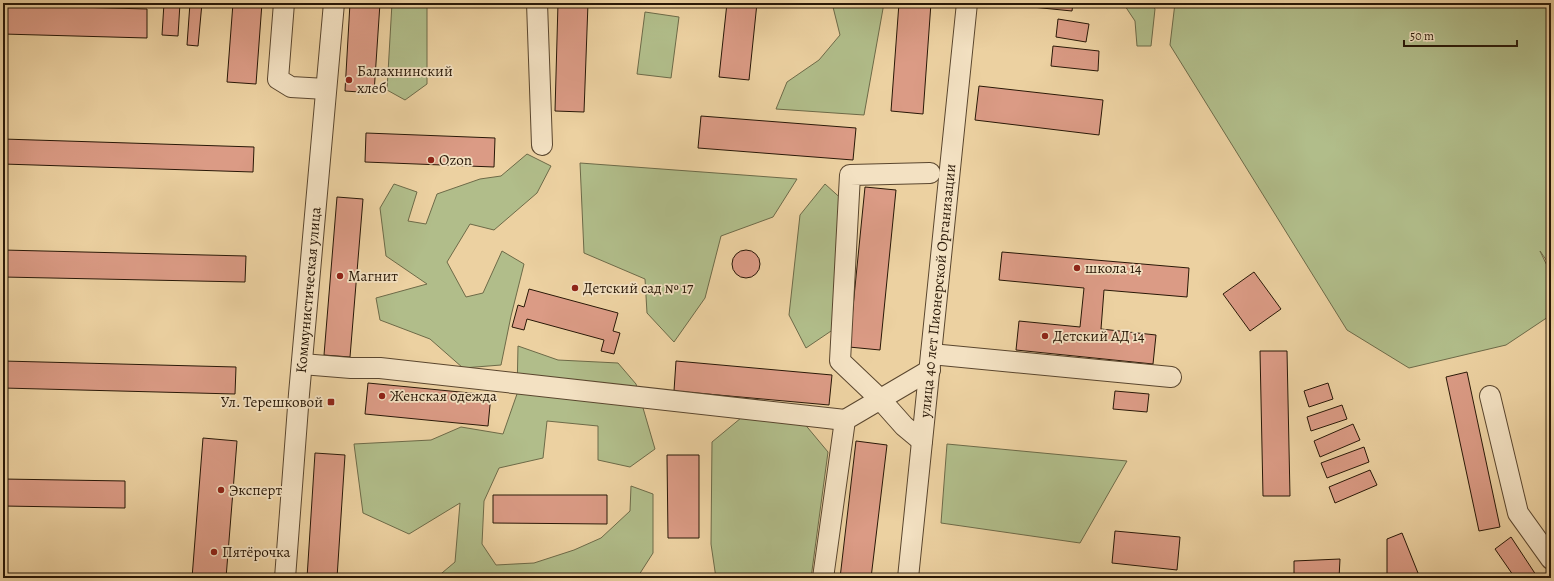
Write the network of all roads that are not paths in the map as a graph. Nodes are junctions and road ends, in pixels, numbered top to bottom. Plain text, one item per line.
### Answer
1 (284, 3) edge
2 (334, 3) edge
3 (537, 3) edge
4 (967, 3) edge
5 (326, 90) junction
6 (542, 145) dead end
7 (930, 172) dead end
8 (930, 362) junction
9 (302, 364) junction
10 (1171, 377) dead end
11 (1490, 396) dead end
12 (880, 399) junction
13 (845, 420) junction
14 (922, 441) junction
15 (1551, 559) edge
16 (285, 578) edge
17 (823, 578) edge
18 (908, 578) edge

1 - 5 street
2 - 5 street, Коммунистическая улица
3 - 6 street
4 - 8 street, улица 40 лет Пионерской Организации
5 - 9 street, Коммунистическая улица
7 - 12 street
8 - 10 street
8 - 12 street
8 - 14 street, улица 40 лет Пионерской Организации
9 - 13 street
9 - 16 street, Коммунистическая улица
11 - 15 street
12 - 13 street
12 - 14 street
13 - 17 street
14 - 18 street, улица 40 лет Пионерской Организации

